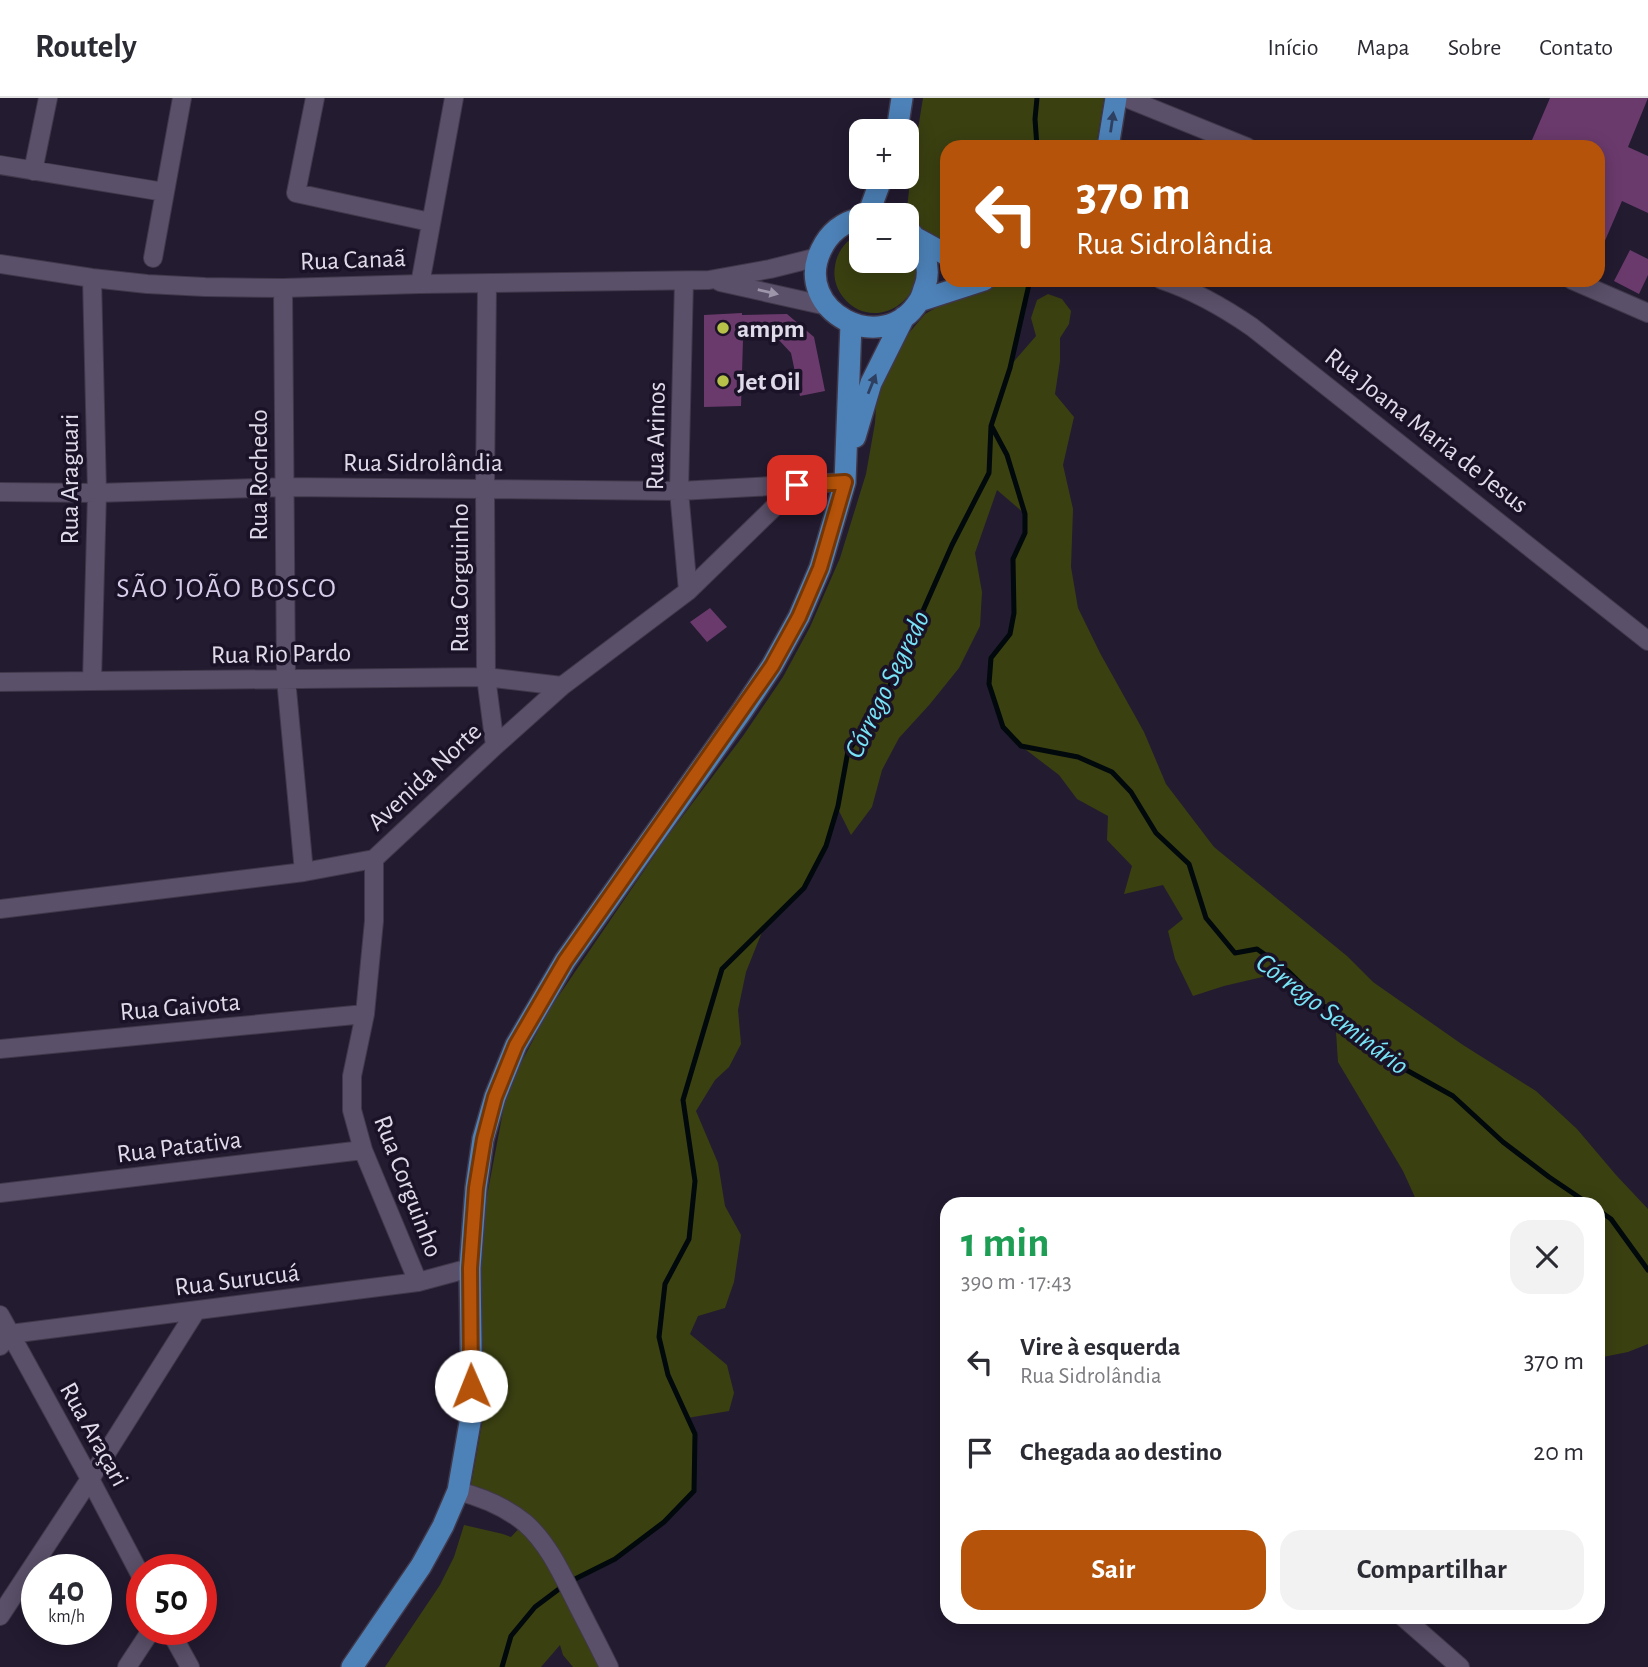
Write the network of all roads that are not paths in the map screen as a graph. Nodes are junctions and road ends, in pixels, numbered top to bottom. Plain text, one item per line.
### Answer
1 (48, 98) edge
2 (182, 98) edge
3 (315, 98) edge
4 (454, 98) edge
5 (902, 98) edge
6 (1116, 98) edge
7 (1126, 98) edge
8 (899, 119) edge
9 (1109, 140) edge
10 (1230, 140) edge
11 (0, 165) edge
12 (33, 171) junction
13 (164, 192) junction
14 (849, 221) edge
15 (430, 222) junction
16 (919, 238) edge
17 (919, 246) edge
18 (940, 251) edge
19 (818, 257) junction
20 (153, 258) dead end
21 (0, 264) edge
22 (92, 278) junction
23 (709, 280) junction
24 (684, 281) junction
25 (420, 284) junction
26 (487, 284) junction
27 (962, 287) edge
28 (1182, 287) edge
29 (1588, 287) edge
30 (283, 288) junction
31 (919, 301) junction
32 (827, 306) junction
33 (1648, 313) edge
34 (905, 317) junction
35 (851, 324) junction
36 (845, 477) junction
37 (797, 485) junction
38 (284, 487) junction
39 (485, 488) junction
40 (680, 491) junction
41 (0, 492) edge
42 (97, 493) junction
43 (688, 591) junction
44 (1648, 641) edge
45 (486, 677) junction
46 (286, 679) junction
47 (92, 681) junction
48 (0, 682) edge
49 (562, 686) junction
50 (495, 746) junction
51 (374, 859) junction
52 (304, 872) junction
53 (0, 909) edge
54 (365, 1014) junction
55 (0, 1049) edge
56 (363, 1150) junction
57 (0, 1193) edge
58 (470, 1268) junction
59 (418, 1282) junction
60 (196, 1311) junction
61 (0, 1315) edge
62 (5, 1340) edge
63 (90, 1479) junction
64 (458, 1491) junction
65 (129, 1554) edge
66 (0, 1616) edge
67 (1411, 1624) edge
68 (141, 1645) edge
69 (178, 1645) edge
70 (127, 1667) edge
71 (190, 1667) edge
72 (352, 1667) edge
73 (609, 1667) edge
74 (1460, 1667) edge

1 - 12 street
2 - 13 street
3 - 15 street
4 - 15 street
5 - 8 main road
9 -> 6 main road
7 - 10 street
11 - 12 street
12 - 13 street
13 - 20 street
14 - 19 main road
15 - 25 street
16 - 18 main road
17 - 31 main road
19 - 23 street, Rua Canaã
19 - 32 main road
21 - 22 street, Rua Canaã
22 - 30 street, Rua Canaã
22 - 42 street, Rua Araguari
23 - 24 street, Rua Canaã
23 -> 32 street, Rua Canaã
24 - 26 street, Rua Canaã
24 - 40 street, Rua Arinos
25 - 26 street, Rua Canaã
25 - 30 street, Rua Canaã
26 - 39 street, Rua Corguinho
27 - 31 main road
28 - 44 street, Rua Joana Maria de Jesus
29 - 33 street
30 - 38 street, Rua Rochedo
31 - 34 main road
32 - 35 main road
34 - 35 main road
36 -> 34 main road
35 - 36 main road
36 - 37 street, Rua Sidrolândia
36 - 58 main road
37 - 40 street, Rua Sidrolândia
37 - 43 street, Avenida Norte
38 - 39 street, Rua Sidrolândia
38 - 42 street, Rua Sidrolândia
38 - 46 street, Rua Rochedo
39 - 40 street, Rua Sidrolândia
39 - 45 street, Rua Corguinho
40 - 43 street, Rua Arinos
41 - 42 street, Rua Sidrolândia
42 - 47 street, Rua Araguari
43 - 49 street, Avenida Norte
45 - 46 street, Rua Rio Pardo
45 - 49 street, Rua Rio Pardo
45 - 50 street, Rua Corguinho
46 - 47 street, Rua Rio Pardo
46 - 52 street, Rua Rochedo
47 - 48 street, Rua Rio Pardo
49 - 50 street, Avenida Norte
50 - 51 street, Avenida Norte
51 - 52 street, Avenida Norte
51 - 54 street, Rua Corguinho
52 - 53 street, Avenida Norte
54 - 55 street, Rua Gaivota
54 - 56 street, Rua Corguinho
56 - 57 street, Rua Patativa
56 - 59 street, Rua Corguinho
58 - 59 street, Rua Surucuá
58 - 64 main road
59 - 60 street, Rua Surucuá
60 - 62 street, Rua Surucuá
60 - 63 street
61 - 62 street, Rua Araçari
62 - 63 street, Rua Araçari
63 - 65 street, Rua Araçari
63 - 66 street
64 - 72 main road
64 - 73 street
67 - 74 street
68 - 70 street
69 - 71 street

